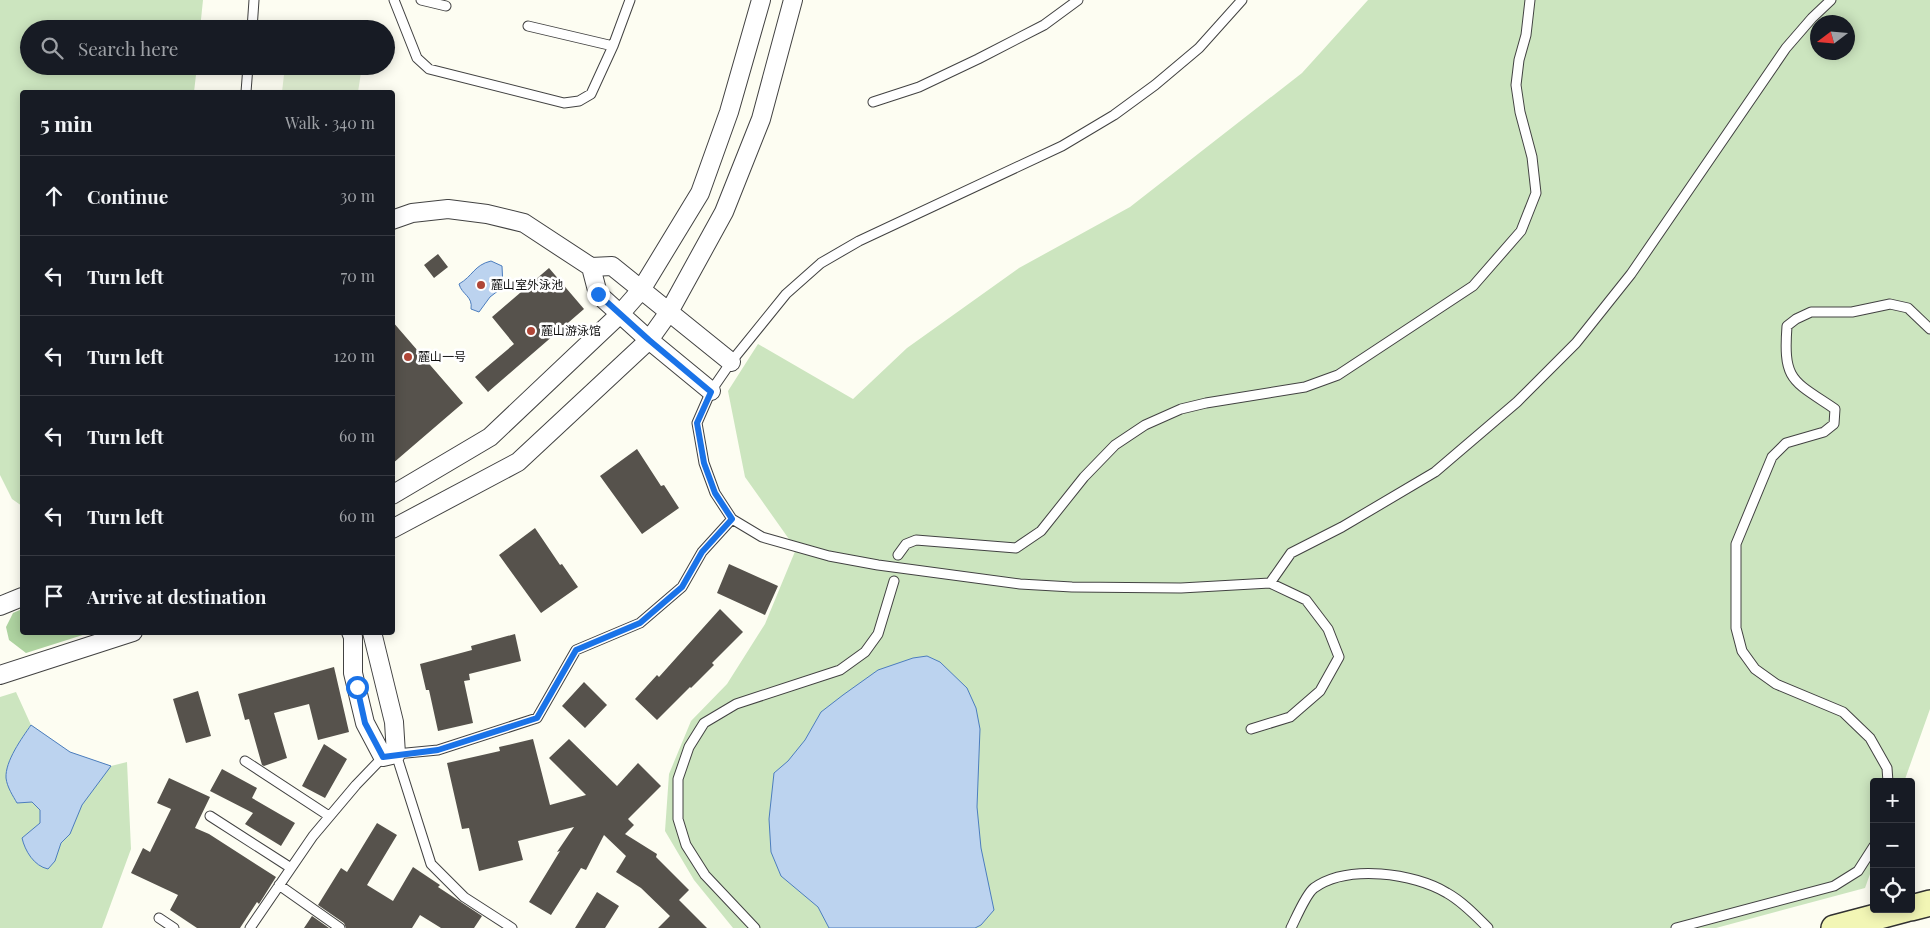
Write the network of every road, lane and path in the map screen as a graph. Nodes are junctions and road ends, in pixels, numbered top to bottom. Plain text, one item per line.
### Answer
1 (254, 0) edge
2 (394, 0) edge
3 (421, 0) edge
4 (630, 0) edge
5 (761, 0) edge
6 (793, 0) edge
7 (1078, 0) edge
8 (1242, 0) edge
9 (1530, 0) edge
10 (1832, 0) edge
11 (446, 6) dead end
12 (253, 20) edge
13 (528, 26) dead end
14 (613, 46) junction
15 (247, 75) edge
16 (246, 90) edge
17 (873, 102) dead end
18 (395, 219) edge
19 (591, 267) junction
20 (641, 290) junction
21 (669, 312) junction
22 (620, 314) junction
23 (1930, 328) edge
24 (649, 340) junction
25 (730, 362) junction
26 (711, 392) junction
27 (395, 493) edge
28 (732, 519) junction
29 (395, 527) edge
30 (898, 555) dead end
31 (894, 581) dead end
32 (1270, 583) junction
33 (20, 599) edge
34 (0, 606) edge
35 (124, 635) edge
36 (352, 635) edge
37 (373, 635) edge
38 (0, 675) edge
39 (384, 683) junction
40 (357, 687) junction
41 (1252, 729) dead end
42 (390, 756) junction
43 (245, 761) dead end
44 (1887, 778) edge
45 (210, 816) dead end
46 (330, 816) junction
47 (1870, 852) edge
48 (291, 868) junction
49 (279, 885) junction
50 (1930, 903) edge
51 (1915, 907) edge
52 (1891, 913) edge
53 (159, 918) dead end
54 (174, 928) edge
55 (250, 928) edge
56 (340, 928) edge
57 (512, 928) edge
58 (755, 928) edge
59 (1291, 928) edge
60 (1488, 928) edge
61 (1676, 928) edge
62 (1834, 928) edge

1 - 12 lane
2 - 14 lane
3 - 11 lane
4 - 14 lane
5 - 20 street
6 - 21 street
7 - 17 lane
8 - 25 lane
9 - 30 lane
10 - 32 lane
13 - 14 lane
15 - 16 lane
18 - 19 street
19 - 20 street
19 - 22 street
20 - 21 street
20 - 22 street
21 - 24 street
21 - 25 street
22 - 24 street
22 - 27 street
23 - 44 lane
24 - 26 street
24 - 29 street
25 - 26 lane
26 - 28 lane
28 - 32 lane
28 - 42 lane
31 - 58 lane
32 - 41 lane
33 - 34 street
35 - 38 street
36 - 40 street
37 - 39 street
39 - 40 street
39 - 42 street
40 - 42 street
42 - 46 lane
42 - 57 lane
43 - 46 lane
45 - 48 lane
46 - 48 lane
47 - 61 lane
48 - 49 lane
49 - 55 lane
49 - 56 lane
50 - 51 main road
52 - 62 main road
53 - 54 lane
59 - 60 lane

